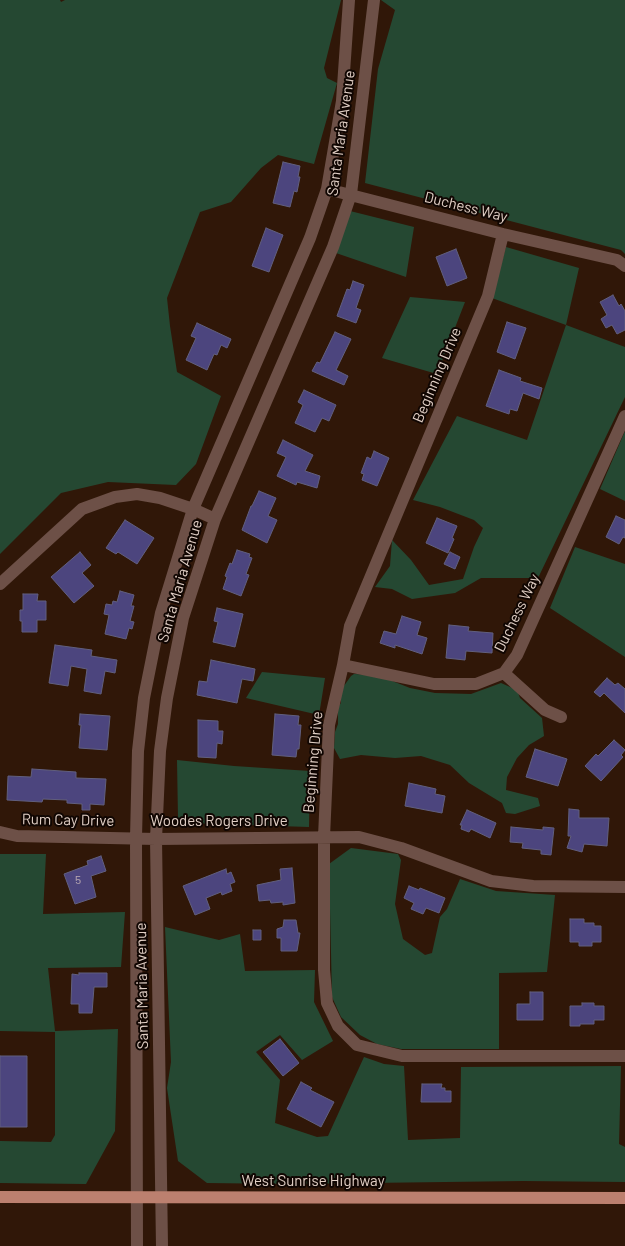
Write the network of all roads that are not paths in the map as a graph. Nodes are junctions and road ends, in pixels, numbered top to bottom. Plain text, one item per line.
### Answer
1 (349, 0) edge
2 (374, 0) edge
3 (327, 189) junction
4 (351, 194) junction
5 (503, 234) junction
6 (625, 266) edge
7 (625, 416) edge
8 (192, 509) junction
9 (215, 519) junction
10 (0, 584) edge
11 (343, 665) junction
12 (504, 673) junction
13 (561, 717) dead end
14 (0, 832) edge
15 (324, 836) junction
16 (136, 838) junction
17 (156, 839) junction
18 (625, 887) edge
19 (625, 1056) edge
20 (136, 1197) junction
21 (161, 1197) junction
22 (0, 1198) edge
23 (625, 1198) edge
24 (137, 1246) edge
25 (162, 1246) edge

1 - 3 street, Santa Maria Avenue
2 - 4 street, Santa Maria Avenue
3 - 4 street, Duchess Way
3 - 8 street, Santa Maria Avenue
4 - 5 street, Duchess Way
4 - 9 street, Santa Maria Avenue
5 - 6 street, Duchess Way
5 - 11 street, Beginning Drive
7 - 12 street, Duchess Way
8 - 9 street
8 - 10 street
8 - 16 street, Santa Maria Avenue
9 - 17 street, Santa Maria Avenue
11 - 12 street, Duchess Way
11 - 15 street, Beginning Drive
12 - 13 street
14 - 16 street, Rum Cay Drive
15 - 17 street, Woodes Rogers Drive
15 - 18 street, Woodes Rogers Drive
15 - 19 street, Beginning Drive
16 - 17 street, Woodes Rogers Drive
16 - 20 street, Santa Maria Avenue
17 - 21 street, Santa Maria Avenue
20 - 21 main road, West Sunrise Highway
20 - 22 main road, West Sunrise Highway
20 - 24 street, Santa Maria Avenue
21 - 23 main road, West Sunrise Highway
21 - 25 street, Santa Maria Avenue

